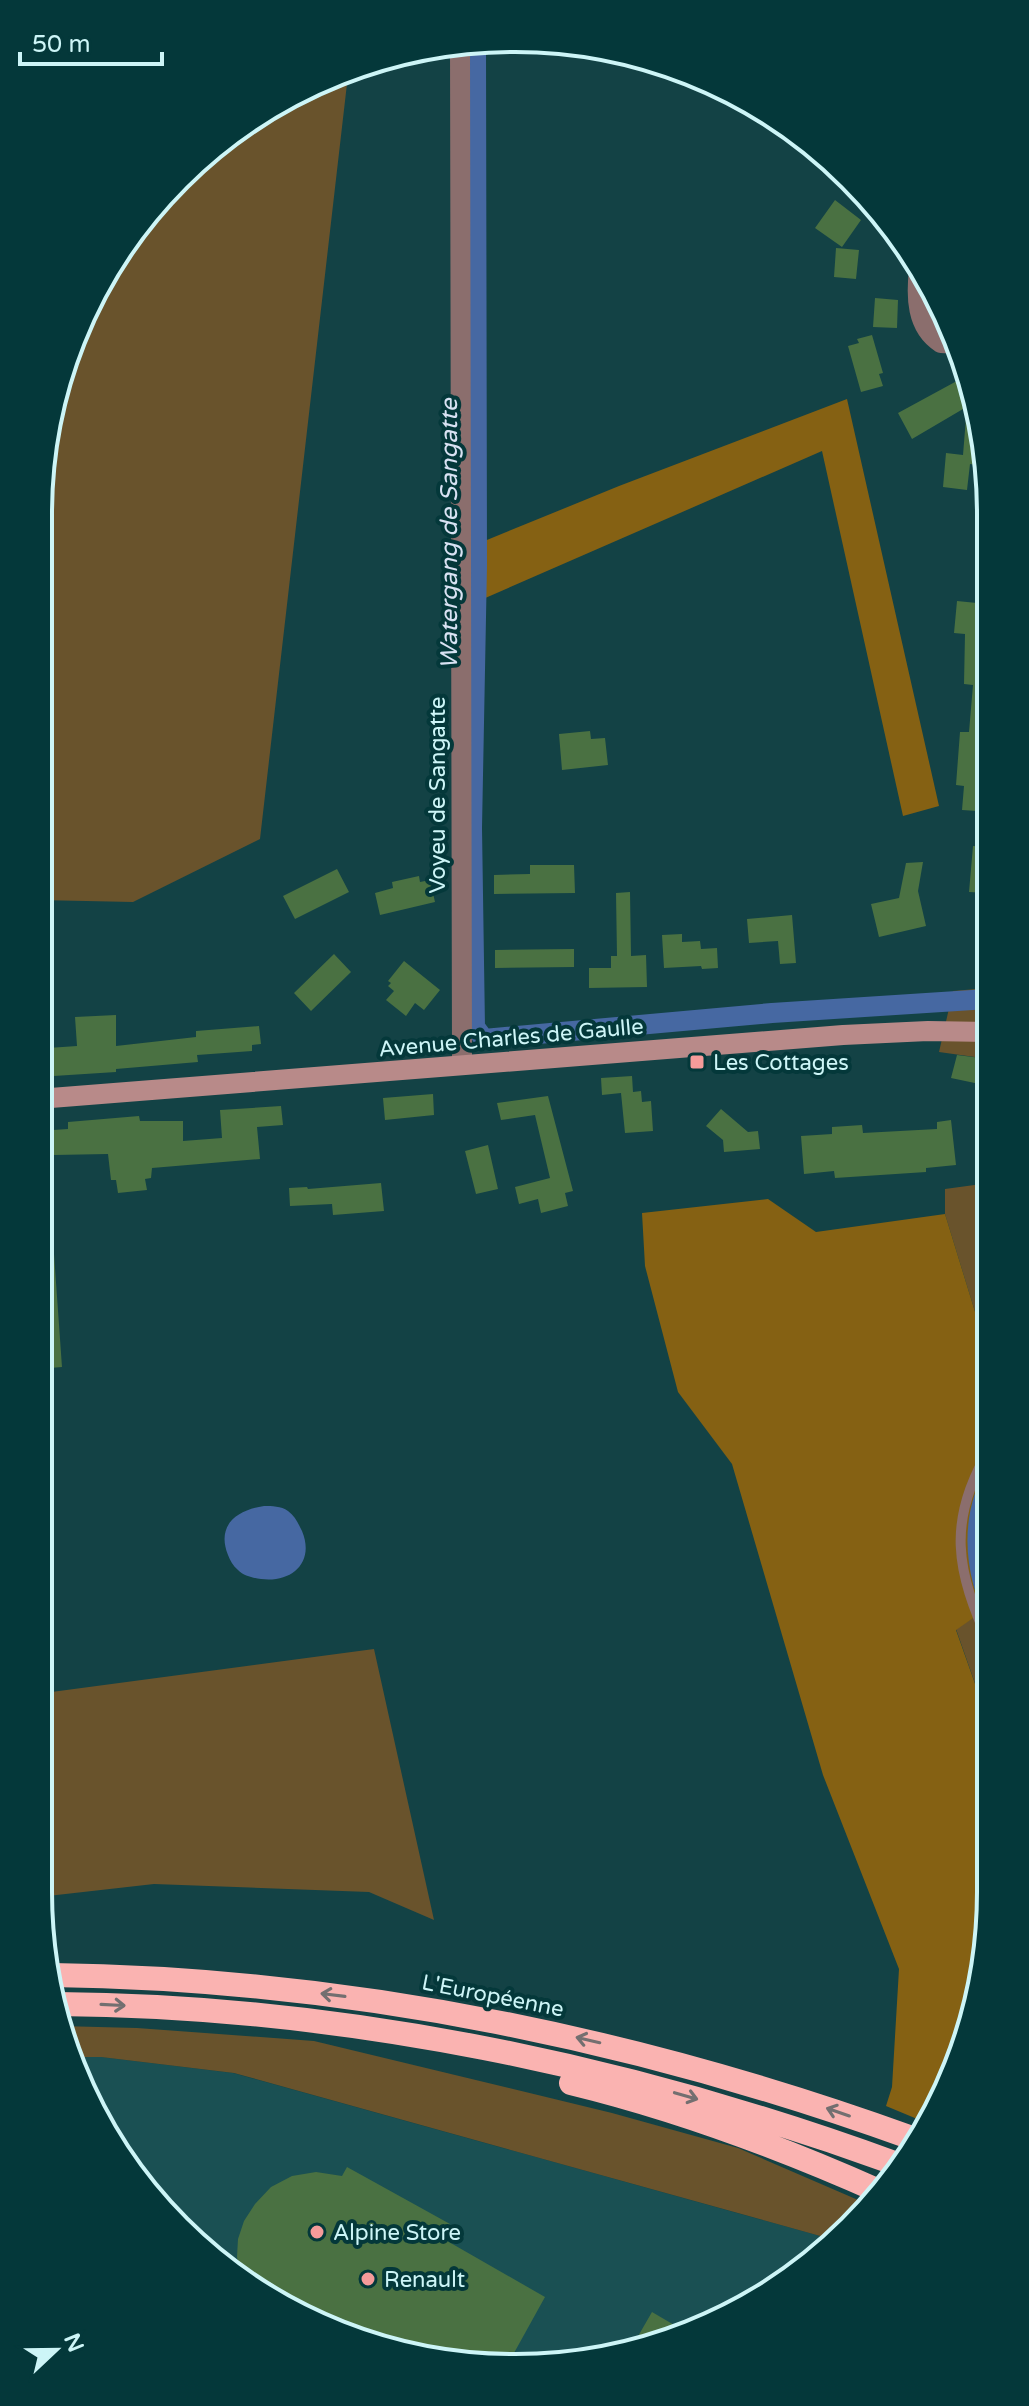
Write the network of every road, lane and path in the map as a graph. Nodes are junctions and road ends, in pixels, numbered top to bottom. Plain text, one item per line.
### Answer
1 (460, 55) edge
2 (918, 290) edge
3 (944, 343) edge
4 (977, 1032) edge
5 (462, 1065) junction
6 (52, 1098) edge
7 (977, 1472) edge
8 (977, 1613) edge
9 (60, 1975) edge
10 (66, 2004) edge
11 (336, 2024) junction
12 (907, 2136) edge
13 (889, 2161) edge
14 (869, 2187) edge

1 - 5 street, Voyeu de Sangatte
2 - 3 street
4 - 5 main road, Avenue Charles de Gaulle
5 - 6 main road, Avenue Charles de Gaulle
7 - 8 lane
12 -> 9 highway, L'Européenne
10 -> 11 highway
11 -> 13 highway
11 - 14 highway

